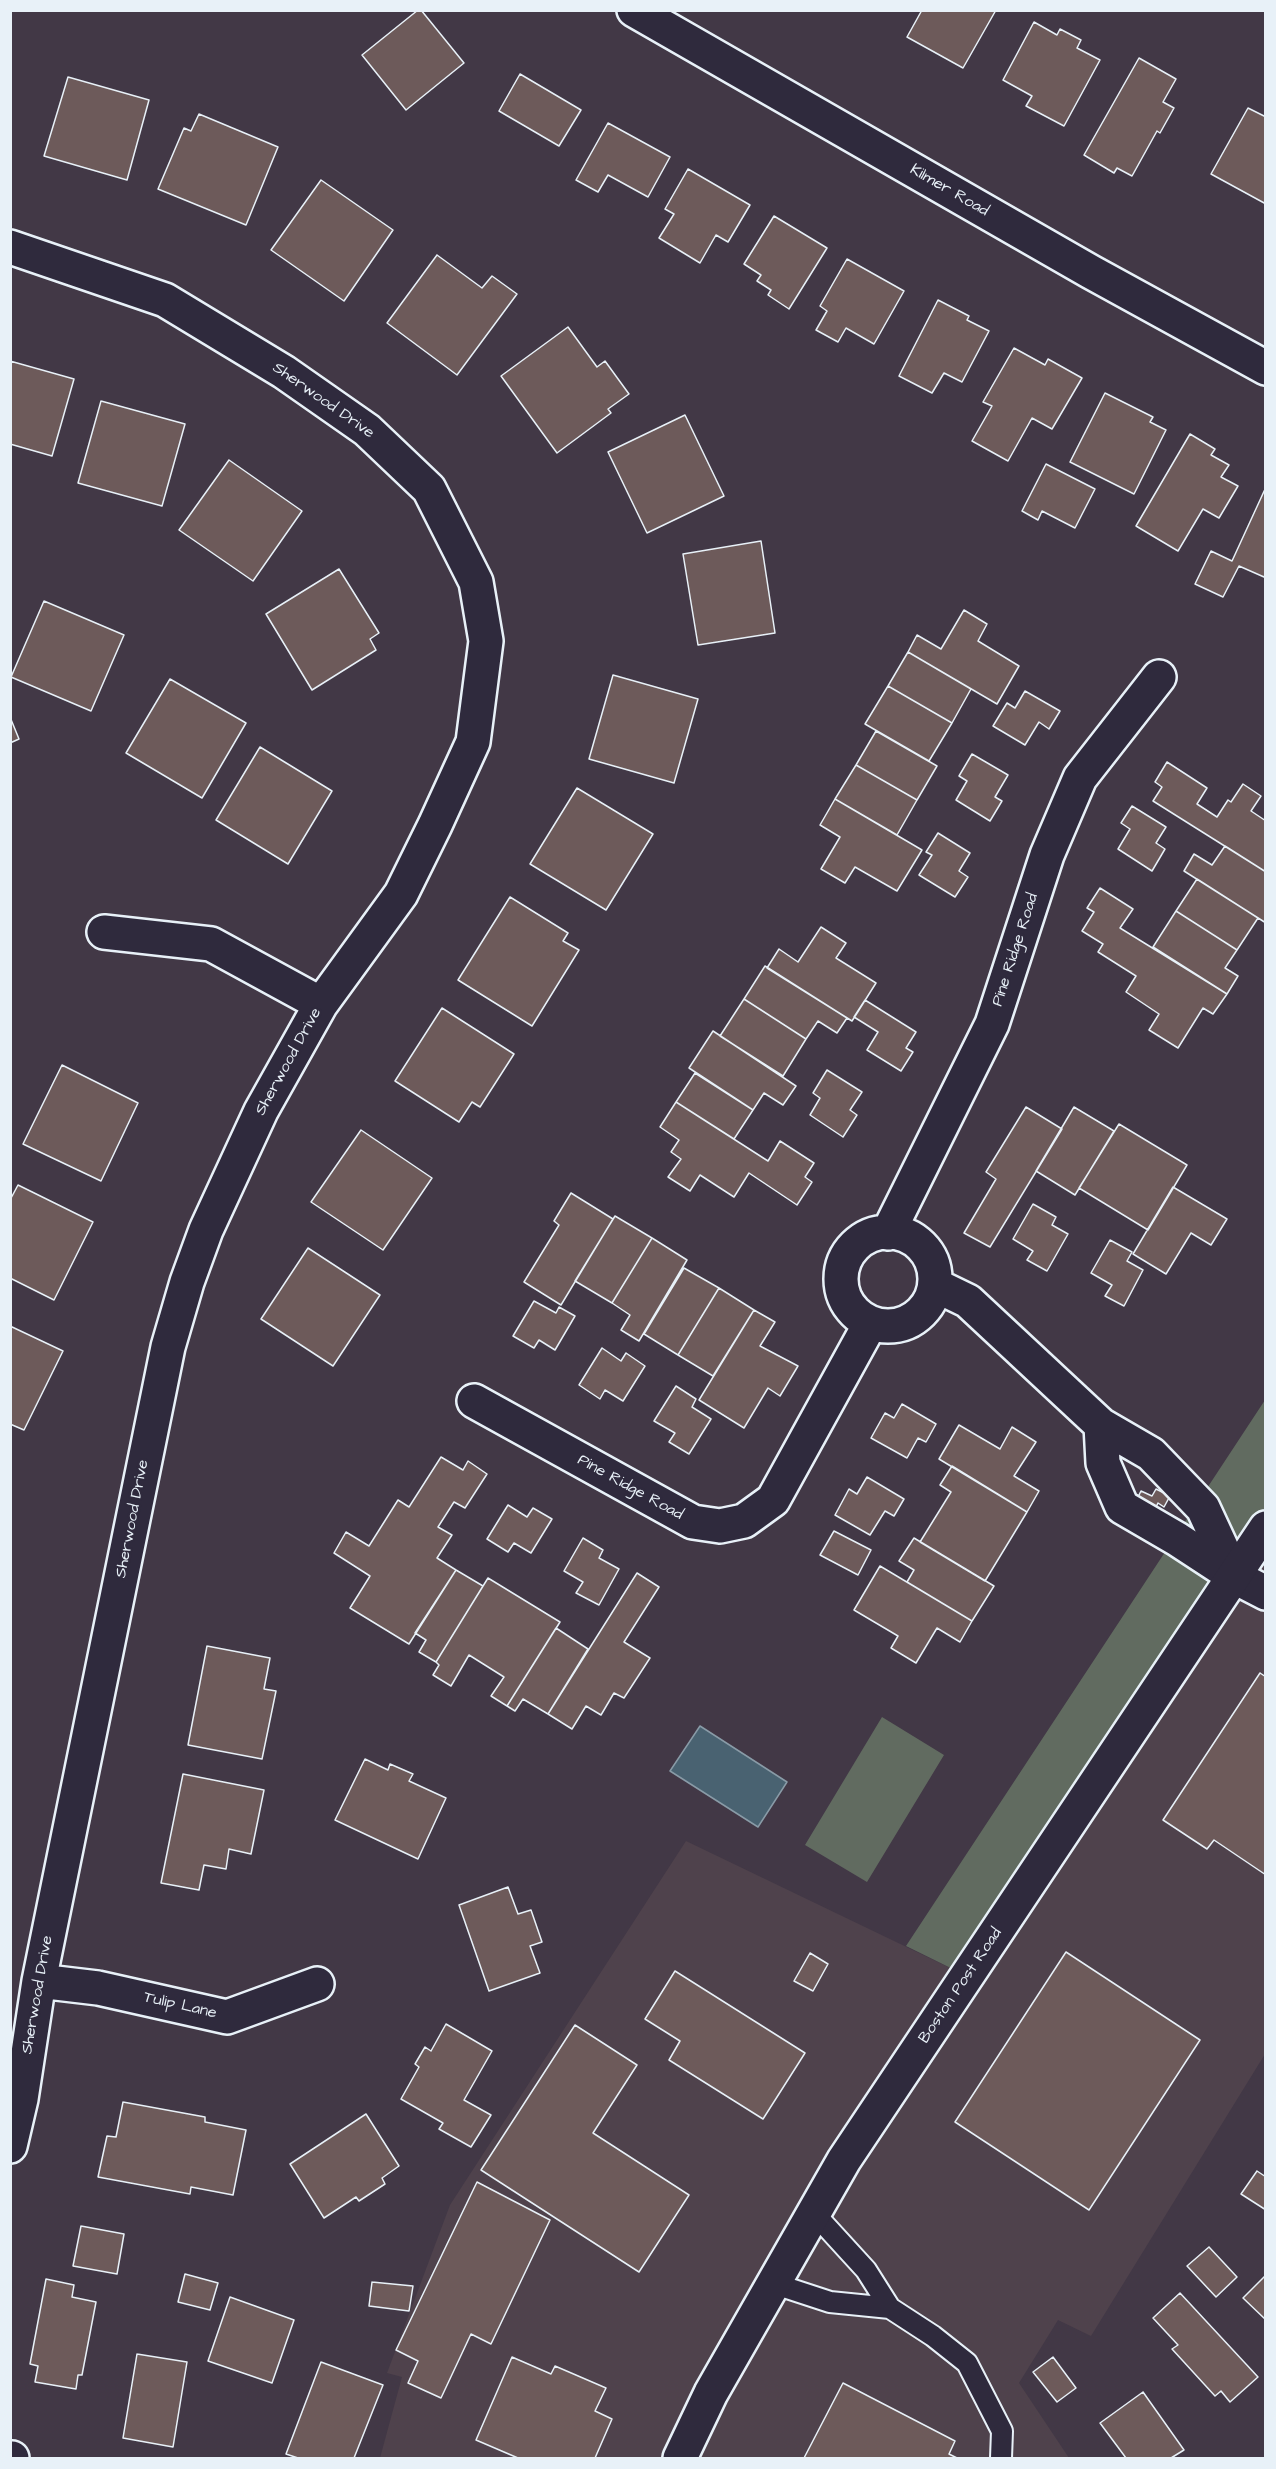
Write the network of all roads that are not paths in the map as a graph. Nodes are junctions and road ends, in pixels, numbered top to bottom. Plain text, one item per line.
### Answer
1 (634, 10) edge
2 (10, 248) edge
3 (1266, 368) edge
4 (1159, 677) dead end
5 (104, 932) dead end
6 (321, 1004) junction
7 (888, 1233) junction
8 (935, 1285) junction
9 (870, 1324) junction
10 (474, 1401) dead end
11 (1101, 1425) junction
12 (1266, 1528) edge
13 (1235, 1577) junction
14 (1266, 1593) edge
15 (39, 1981) junction
16 (317, 1984) dead end
17 (10, 2146) edge
18 (813, 2212) junction
19 (772, 2283) junction
20 (890, 2308) junction
21 (680, 2458) edge
22 (1001, 2458) edge

1 - 3 street, Kilmer Road
2 - 6 street, Sherwood Drive
4 - 7 street, Pine Ridge Road
5 - 6 street
6 - 15 street, Sherwood Drive
7 - 8 street
7 - 9 street
8 - 9 street
8 - 11 street
9 - 10 street, Pine Ridge Road
11 - 13 street
11 - 13 street
12 - 13 street, Boston Post Road
13 - 14 street
13 - 18 street, Boston Post Road
15 - 16 street, Tulip Lane
15 - 17 street, Sherwood Drive
18 - 19 street, Boston Post Road
18 - 20 lane
19 - 20 lane
19 - 21 street, Boston Post Road
20 - 22 lane

